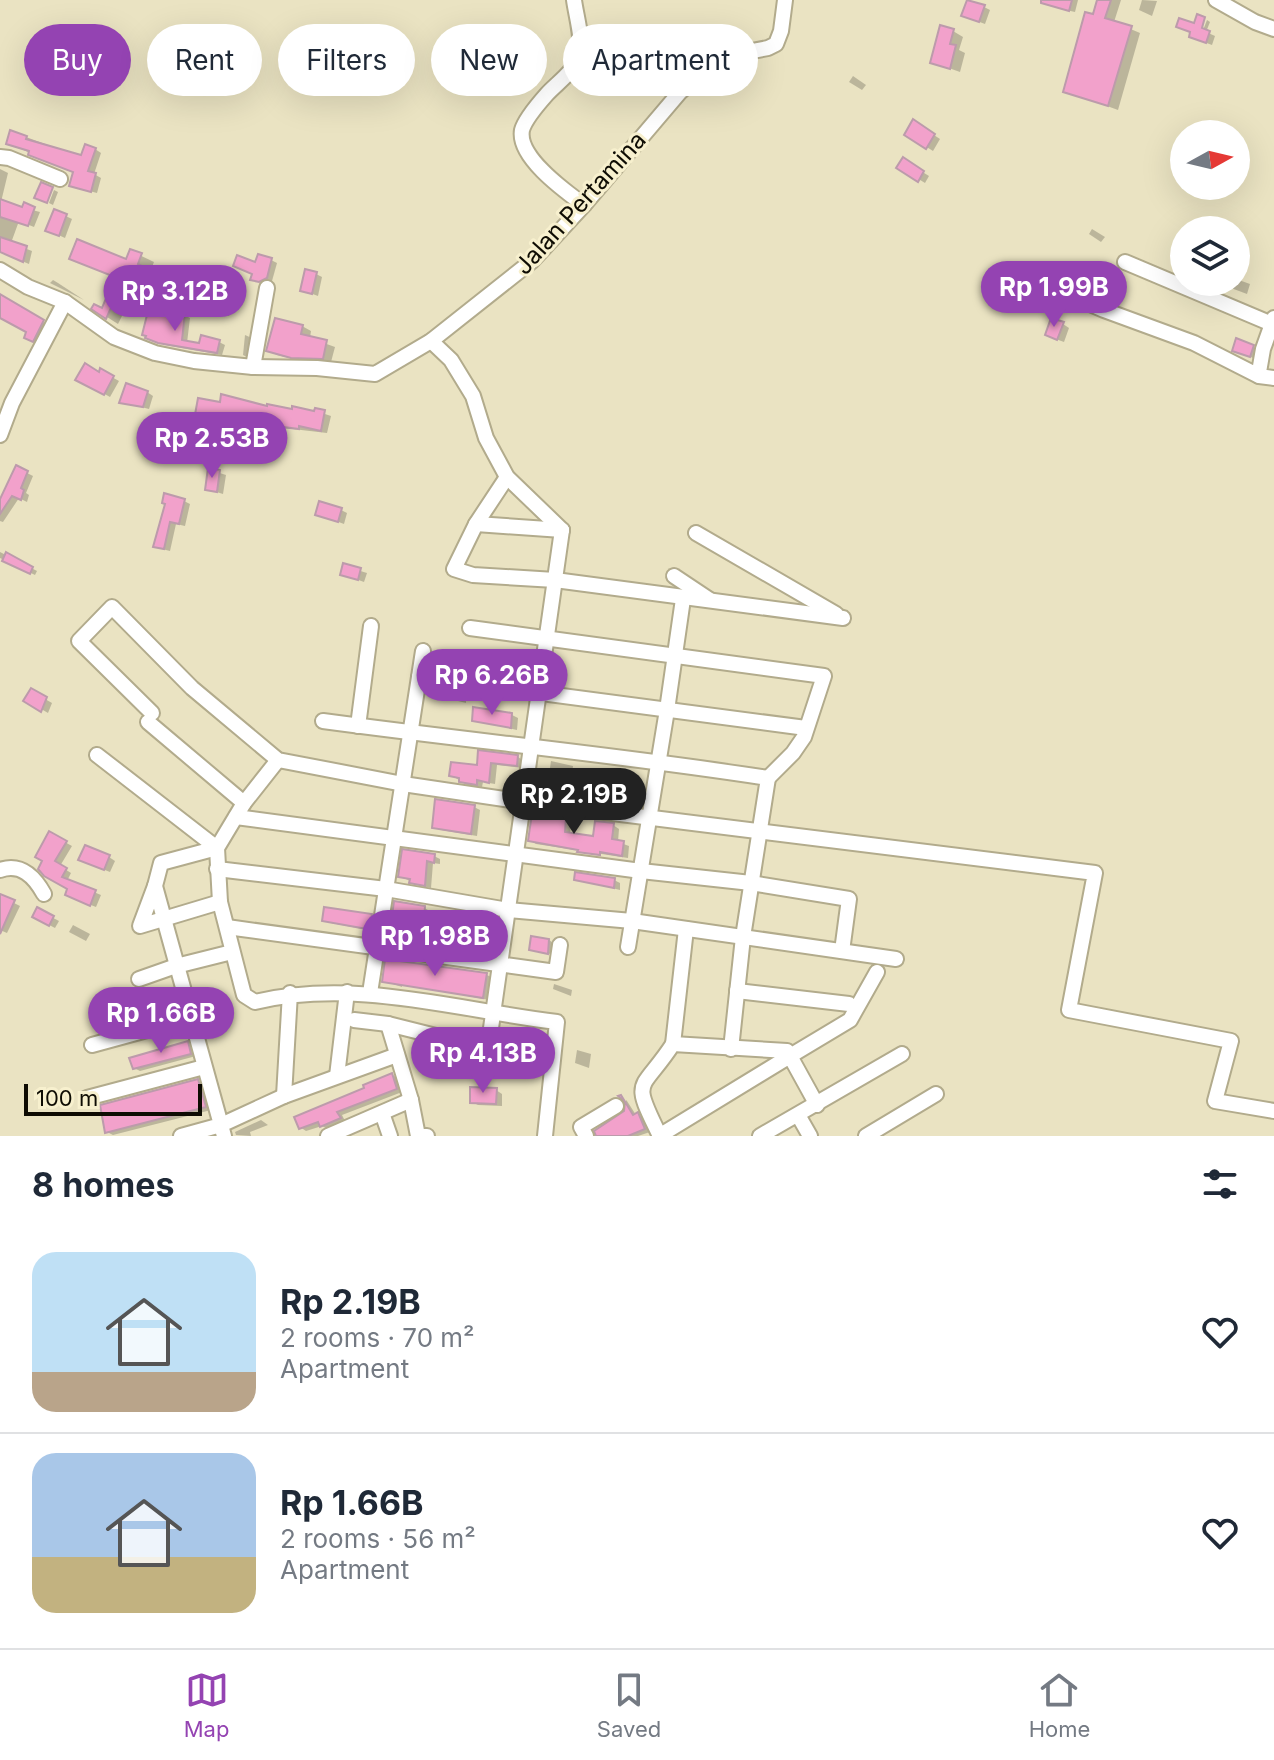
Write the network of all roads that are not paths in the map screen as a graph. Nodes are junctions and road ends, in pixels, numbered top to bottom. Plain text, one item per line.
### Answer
1 (574, 0) edge
2 (785, 0) edge
3 (1216, 0) edge
4 (1274, 29) edge
5 (0, 157) edge
6 (60, 179) dead end
7 (584, 205) junction
8 (1125, 262) dead end
9 (0, 270) edge
10 (267, 288) dead end
11 (1058, 290) dead end
12 (65, 302) junction
13 (1273, 321) edge
14 (431, 341) junction
15 (253, 367) junction
16 (1267, 377) edge
17 (0, 435) edge
18 (507, 477) junction
19 (476, 524) junction
20 (562, 530) junction
21 (696, 533) dead end
22 (674, 576) dead end
23 (555, 580) junction
24 (683, 599) junction
25 (713, 603) junction
26 (371, 626) dead end
27 (470, 628) dead end
28 (546, 639) junction
29 (423, 651) dead end
30 (676, 654) junction
31 (419, 677) junction
32 (539, 692) junction
33 (667, 710) junction
34 (323, 721) dead end
35 (358, 726) junction
36 (806, 728) junction
37 (410, 734) junction
38 (531, 747) junction
39 (97, 755) dead end
40 (278, 760) junction
41 (659, 761) junction
42 (768, 778) junction
43 (403, 784) junction
44 (524, 802) junction
45 (244, 803) junction
46 (236, 817) junction
47 (649, 818) junction
48 (759, 833) junction
49 (394, 837) junction
50 (217, 848) junction
51 (516, 852) junction
52 (217, 869) junction
53 (0, 870) edge
54 (641, 871) junction
55 (751, 883) junction
56 (155, 886) junction
57 (386, 889) junction
58 (44, 894) dead end
59 (220, 902) junction
60 (508, 910) junction
61 (166, 918) junction
62 (632, 921) junction
63 (227, 927) junction
64 (686, 929) junction
65 (743, 937) junction
66 (560, 945) dead end
67 (628, 947) dead end
68 (377, 948) junction
69 (842, 951) junction
70 (232, 952) junction
71 (896, 959) dead end
72 (500, 964) junction
73 (176, 966) junction
74 (877, 972) dead end
75 (139, 979) dead end
76 (737, 991) junction
77 (347, 992) junction
78 (290, 993) junction
79 (370, 993) junction
80 (849, 1004) dead end
81 (493, 1014) junction
82 (191, 1018) junction
83 (354, 1020) dead end
84 (388, 1024) junction
85 (673, 1044) junction
86 (92, 1045) dead end
87 (488, 1049) junction
88 (731, 1049) junction
89 (902, 1054) dead end
90 (397, 1055) junction
91 (790, 1056) junction
92 (552, 1059) junction
93 (204, 1067) junction
94 (337, 1076) junction
95 (936, 1094) dead end
96 (284, 1096) junction
97 (87, 1098) dead end
98 (411, 1100) junction
99 (817, 1105) junction
100 (616, 1106) dead end
101 (1274, 1111) edge
102 (382, 1113) junction
103 (798, 1115) junction
104 (222, 1131) edge
105 (181, 1136) edge
106 (328, 1136) edge
107 (390, 1136) edge
108 (427, 1136) edge
109 (545, 1136) edge
110 (586, 1136) edge
111 (659, 1136) edge
112 (760, 1136) edge
113 (810, 1136) edge
114 (866, 1136) edge

1 - 7 street
2 - 7 street, Jalan Pertamina
3 - 4 street
5 - 6 street
7 - 14 street, Jalan Pertamina
8 - 13 street
9 - 12 street, Jalan Pertamina
10 - 15 street
11 - 16 street
12 - 15 street, Jalan Pertamina
12 - 17 street
13 - 16 street
14 - 15 street, Jalan Pertamina
14 - 18 street
18 - 19 street
18 - 20 street
19 - 20 street
19 - 23 street
20 - 23 street
21 - 25 street
22 - 25 street
23 - 24 street
23 - 28 street
24 - 25 street
24 - 30 street
26 - 35 street
27 - 28 street
28 - 30 street
28 - 32 street
29 - 31 street
30 - 33 street
30 - 36 street
31 - 32 street
31 - 37 street
32 - 33 street
32 - 38 street
33 - 36 street
33 - 41 street
34 - 35 street
35 - 37 street
36 - 42 street
37 - 38 street
37 - 43 street
38 - 41 street
38 - 44 street
39 - 50 street
40 - 43 street
40 - 45 street
40 - 45 street
41 - 42 street
41 - 47 street
42 - 48 street
43 - 44 street
43 - 49 street
44 - 47 street
44 - 51 street
45 - 46 street
46 - 49 street
46 - 50 street
47 - 48 street
47 - 54 street
48 - 55 street
48 - 101 street
49 - 51 street
49 - 57 street
50 - 52 street
50 - 56 street
51 - 54 street
51 - 60 street
52 - 57 street
52 - 59 street
53 - 58 street
54 - 55 street
54 - 62 street
55 - 65 street
55 - 69 street
56 - 61 street
56 - 61 street
57 - 60 street
57 - 68 street
59 - 61 street
59 - 63 street
60 - 62 street
60 - 72 street
61 - 73 street
62 - 64 street
62 - 67 street
63 - 68 street
63 - 70 street
64 - 65 street
64 - 85 street
65 - 69 street
65 - 76 street
66 - 72 street
68 - 72 street
68 - 79 street
69 - 71 street
70 - 73 street
70 - 78 street
72 - 81 street
73 - 75 street
73 - 82 street
74 - 91 street
76 - 80 street
76 - 88 street
77 - 78 street
77 - 79 street
77 - 94 street
78 - 96 street
79 - 81 street
81 - 87 street
81 - 92 street
82 - 86 street
82 - 93 street
83 - 84 street
84 - 87 street
84 - 90 street
85 - 88 street
85 - 111 street
87 - 92 street
88 - 91 street
89 - 99 street
90 - 94 street
90 - 98 street
91 - 99 street
91 - 111 street
92 - 109 street
93 - 97 street
93 - 104 street
94 - 96 street
95 - 114 street
96 - 104 street
98 - 102 street
98 - 108 street
99 - 103 street
100 - 110 street
102 - 106 street
102 - 107 street
103 - 112 street
103 - 113 street
104 - 105 street

